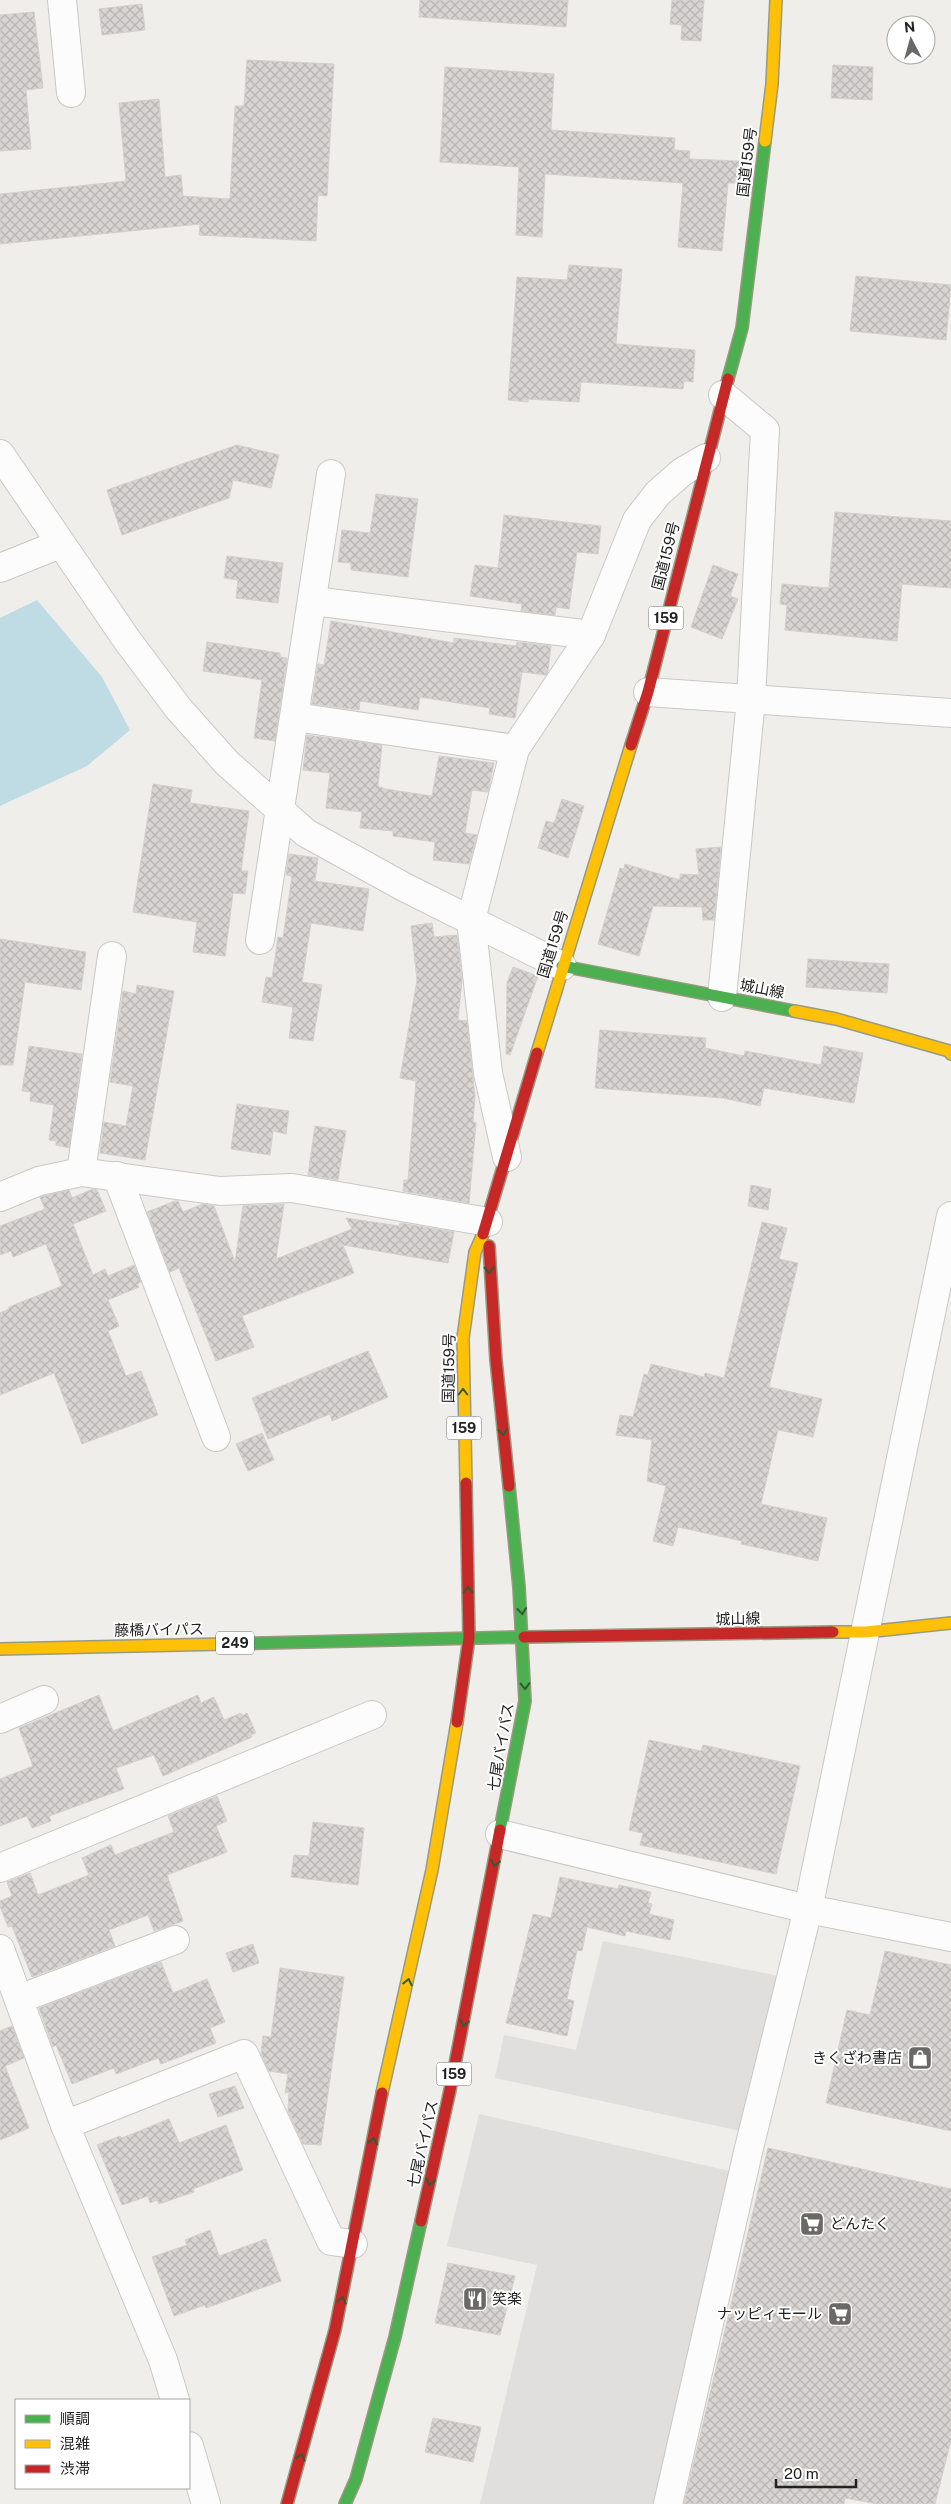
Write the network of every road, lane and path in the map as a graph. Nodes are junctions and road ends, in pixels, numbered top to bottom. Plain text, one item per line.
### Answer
1 (62, 0) edge
2 (776, 0) edge
3 (71, 93) dead end
4 (723, 395) junction
5 (0, 454) edge
6 (706, 458) junction
7 (331, 474) dead end
8 (60, 544) junction
9 (0, 568) edge
10 (314, 601) junction
11 (591, 635) junction
12 (648, 692) junction
13 (751, 699) junction
14 (951, 713) edge
15 (295, 717) junction
16 (515, 749) junction
17 (280, 811) junction
18 (471, 920) junction
19 (260, 940) dead end
20 (112, 956) dead end
21 (562, 966) junction
22 (722, 997) junction
23 (951, 1054) edge
24 (507, 1157) junction
25 (81, 1172) junction
26 (116, 1176) junction
27 (0, 1197) edge
28 (951, 1216) edge
29 (488, 1222) junction
30 (216, 1437) dead end
31 (951, 1623) edge
32 (866, 1632) junction
33 (469, 1638) junction
34 (524, 1638) junction
35 (0, 1649) edge
36 (44, 1700) dead end
37 (372, 1715) dead end
38 (0, 1719) edge
39 (500, 1834) junction
40 (0, 1868) edge
41 (808, 1909) junction
42 (951, 1937) edge
43 (175, 1940) dead end
44 (0, 1949) edge
45 (18, 1999) junction
46 (65, 2125) junction
47 (353, 2244) junction
48 (175, 2399) edge
49 (190, 2449) edge
50 (206, 2504) edge
51 (287, 2504) edge
52 (345, 2504) edge
53 (668, 2504) edge

1 - 3 street
2 - 4 main road, 国道159号 / 159
4 - 6 main road, 国道159号 / 159
4 - 13 street
5 - 8 street
6 - 11 street
6 - 12 main road, 国道159号 / 159
7 - 10 street
8 - 9 street
8 - 17 street
10 - 11 street
10 - 15 street
11 - 16 street
12 - 13 street
12 - 21 main road, 国道159号 / 159
13 - 14 street
13 - 22 street
15 - 16 street
15 - 17 street
16 - 18 street
17 - 18 street
17 - 19 street
18 - 21 street
18 - 24 street
20 - 25 street
21 - 22 main road, 城山線
21 - 24 main road, 国道159号 / 159
22 - 23 main road, 城山線
24 - 29 main road, 国道159号 / 159
25 - 26 street
25 - 27 street
26 - 29 street
26 - 30 street
28 - 32 street
33 -> 29 main road, 国道159号 / 159
29 -> 34 main road, 国道159号 / 159
31 - 32 main road, 城山線
32 - 34 main road, 城山線
32 - 41 street
33 - 34 main road, 249
33 - 35 main road, 藤橋バイパス / 249
47 -> 33 main road, 159
34 -> 39 main road, 七尾バイパス / 159
36 - 38 street
37 - 40 street
39 - 41 street
39 -> 52 main road, 七尾バイパス / 159
41 - 42 street
41 - 53 street
43 - 45 street
44 - 45 street
45 - 46 street
46 - 47 street
46 - 48 street
51 -> 47 main road, 159
49 - 50 street

